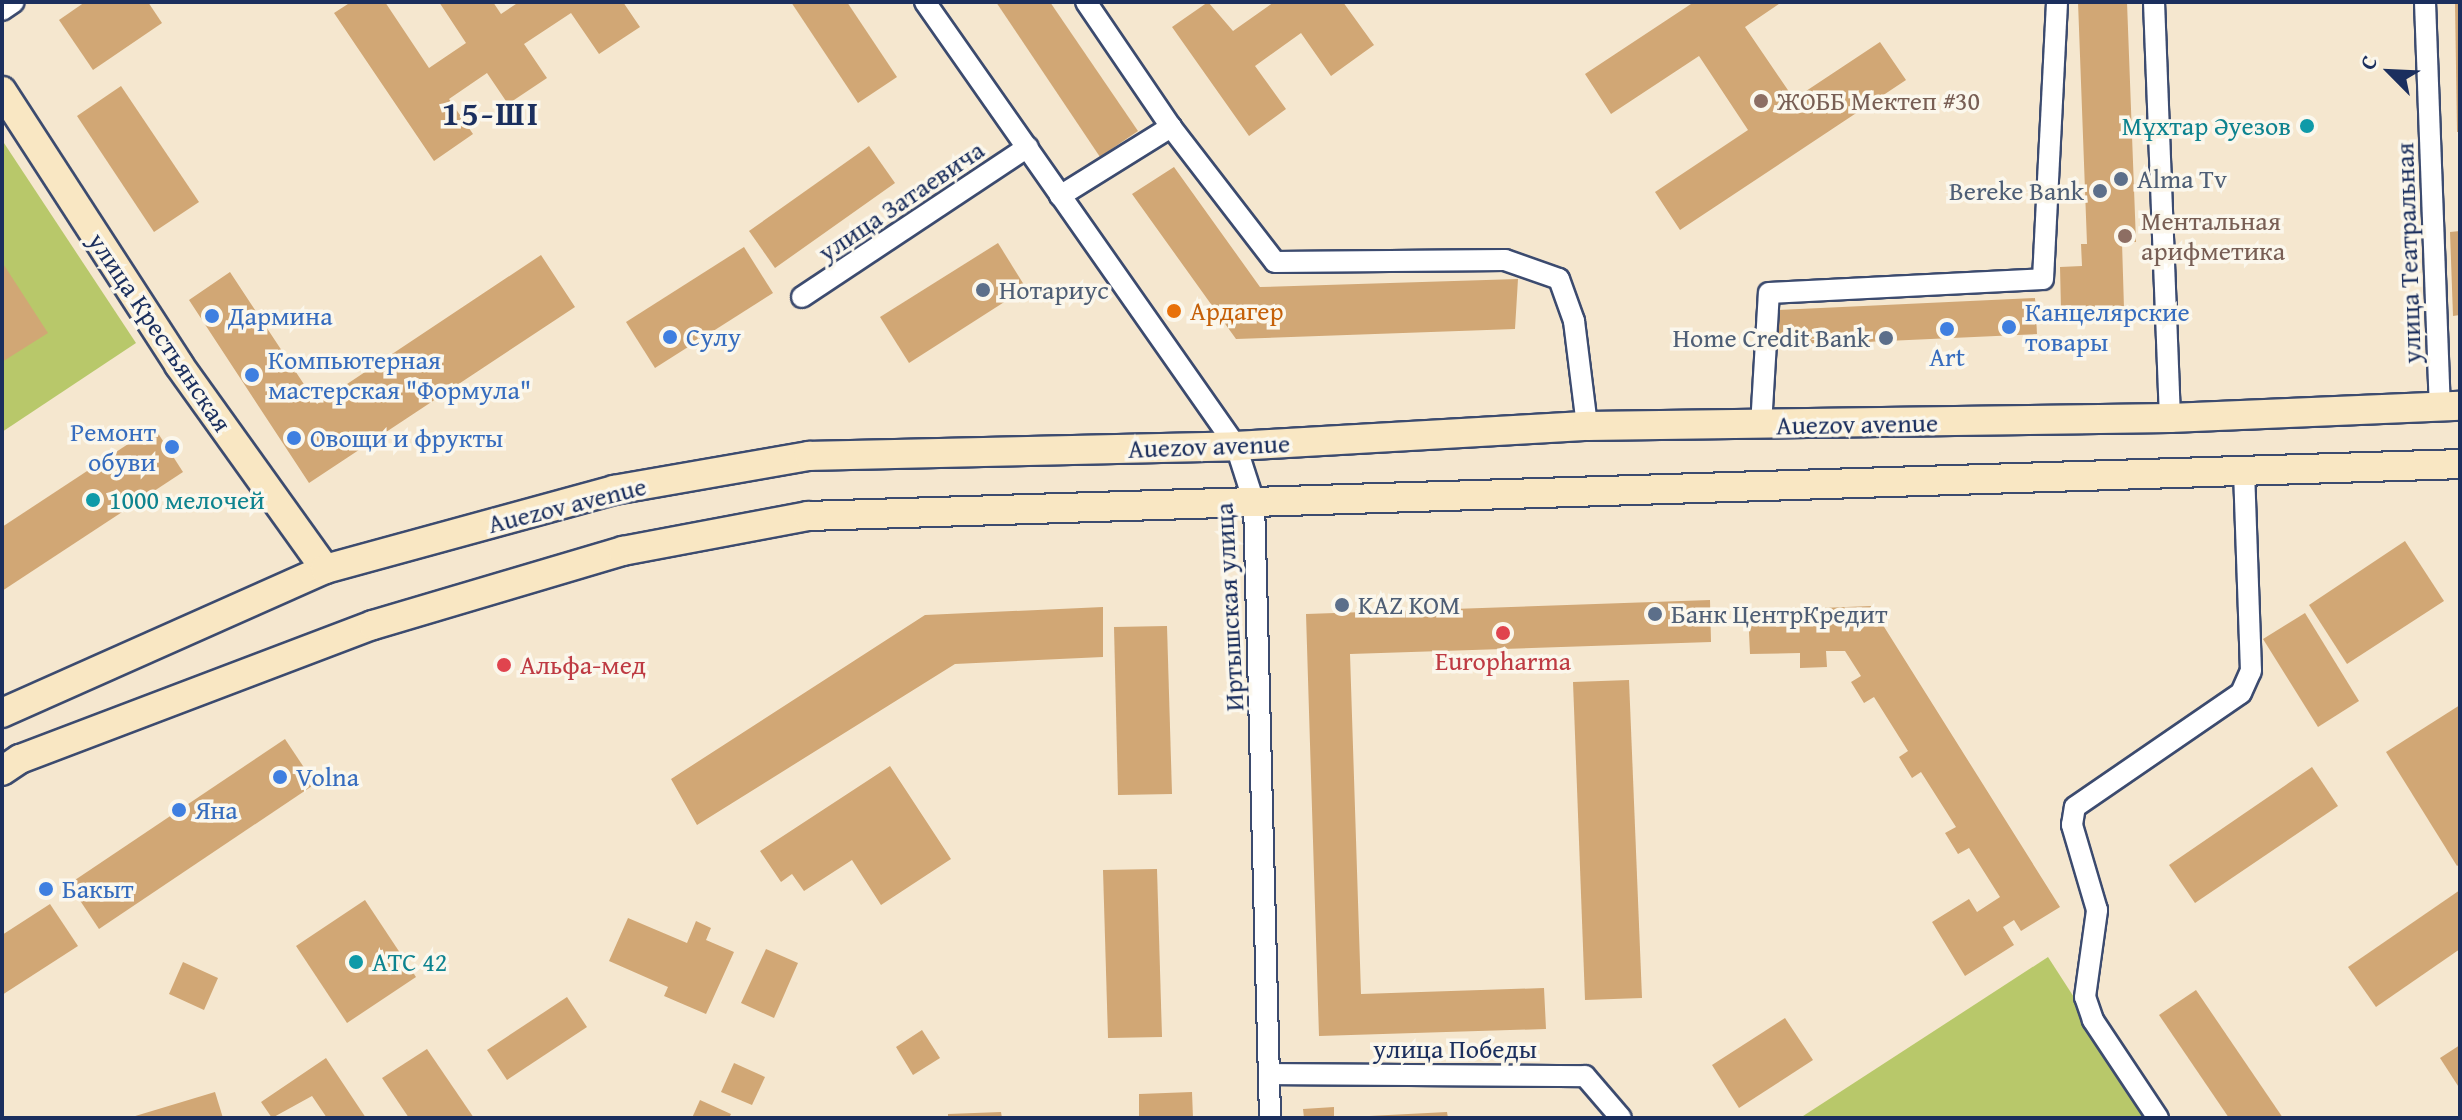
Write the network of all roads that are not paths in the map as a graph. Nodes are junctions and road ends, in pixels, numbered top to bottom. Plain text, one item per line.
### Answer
1 (14, 2) edge
2 (925, 2) edge
3 (1086, 2) edge
4 (2057, 2) edge
5 (2154, 2) edge
6 (2425, 2) edge
7 (2, 10) edge
8 (2, 91) edge
9 (1171, 127) junction
10 (1028, 147) junction
11 (1060, 196) junction
12 (802, 297) dead end
13 (2450, 406) edge
14 (2170, 418) junction
15 (1587, 426) junction
16 (1761, 426) junction
17 (1236, 446) junction
18 (2460, 464) edge
19 (2244, 473) junction
20 (1254, 502) junction
21 (325, 569) junction
22 (2, 713) edge
23 (2, 771) edge
24 (1270, 1074) junction
25 (1270, 1118) edge
26 (1621, 1118) edge
27 (2158, 1118) edge

1 - 7 street
2 - 10 street, Иртышская улица
3 - 9 street
4 - 16 street
5 - 14 street
6 - 13 street, улица Театральная
8 - 21 main road, улица Крестьянская
9 - 11 street
9 - 15 street
10 - 11 street, Иртышская улица
10 - 12 street, улица Затаевича
11 - 17 street, Иртышская улица
13 - 14 main road, Auezov avenue
14 - 16 main road, Auezov avenue
15 - 16 main road, Auezov avenue
15 - 17 main road, Auezov avenue
17 - 20 street, Иртышская улица
17 - 21 main road, Auezov avenue
18 - 19 main road
19 - 20 main road
19 - 27 street
20 - 23 main road
20 - 24 street, Иртышская улица
21 - 22 main road, Auezov avenue
24 - 25 street, Иртышская улица
24 - 26 street, улица Победы

